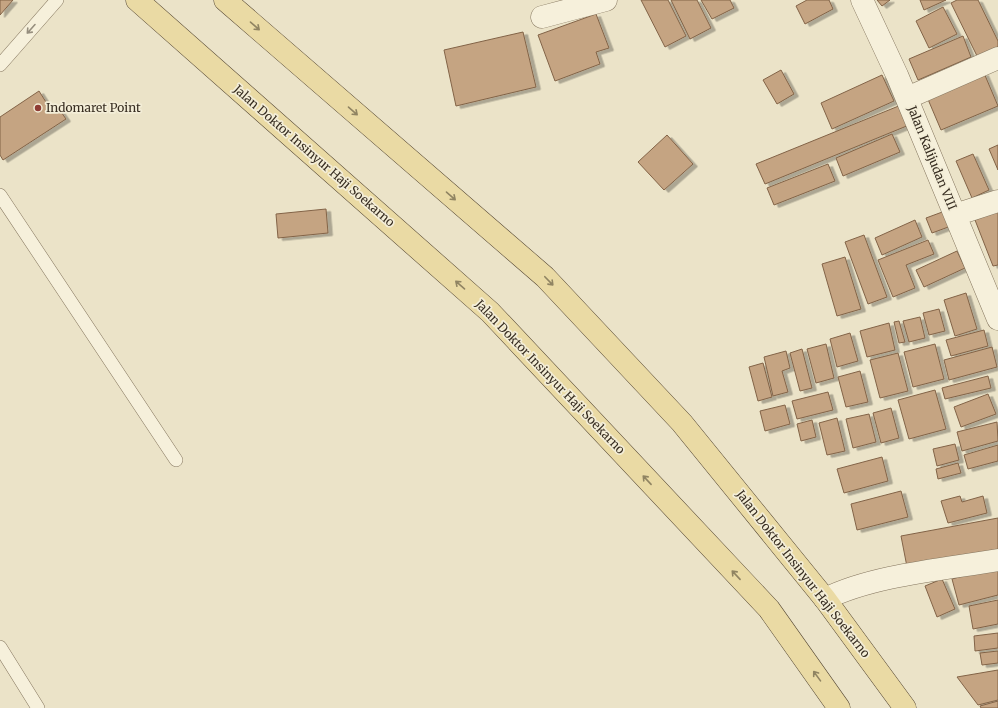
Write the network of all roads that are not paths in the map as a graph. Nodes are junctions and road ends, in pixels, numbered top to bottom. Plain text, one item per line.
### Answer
1 (57, 0) edge
2 (137, 0) edge
3 (225, 0) edge
4 (606, 0) edge
5 (862, 0) edge
6 (542, 17) dead end
7 (998, 58) edge
8 (0, 64) edge
9 (907, 98) junction
10 (0, 195) edge
11 (998, 201) edge
12 (955, 215) junction
13 (998, 319) edge
14 (176, 460) dead end
15 (998, 560) edge
16 (825, 599) junction
17 (0, 646) edge
18 (38, 708) edge
19 (839, 708) edge
20 (905, 708) edge

1 -> 8 lane
19 -> 2 main road, Jalan Doktor Insinyur Haji Soekarno
3 -> 16 main road, Jalan Doktor Insinyur Haji Soekarno
4 - 6 street
5 - 9 street, Jalan Kalijudan VIII
7 - 9 street
9 - 12 street, Jalan Kalijudan VIII
10 - 14 lane
11 - 12 street
12 - 13 street, Jalan Kalijudan VIII
15 - 16 street
16 - 20 main road, Jalan Doktor Insinyur Haji Soekarno
17 - 18 lane

